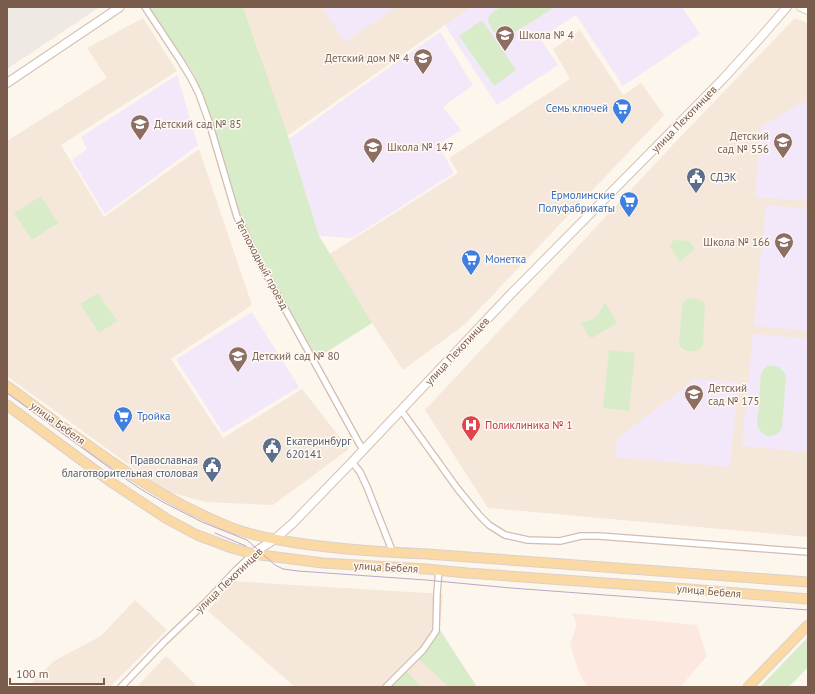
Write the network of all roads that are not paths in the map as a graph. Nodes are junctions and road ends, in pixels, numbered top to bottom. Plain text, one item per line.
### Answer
1 (120, 7) edge
2 (145, 7) edge
3 (787, 7) edge
4 (801, 7) edge
5 (808, 10) edge
6 (7, 83) edge
7 (7, 386) edge
8 (7, 405) edge
9 (401, 410) junction
10 (364, 449) junction
11 (352, 462) junction
12 (275, 539) junction
13 (808, 552) edge
14 (393, 553) junction
15 (253, 554) junction
16 (438, 570) junction
17 (808, 582) edge
18 (808, 599) edge
19 (808, 625) edge
20 (121, 687) edge
21 (386, 687) edge
22 (748, 687) edge

1 - 6 main road
2 - 10 street, Теплоходный проезд
3 - 9 main road, улица Пехотинцев
4 - 5 main road
7 - 12 main road, улица Бебеля
8 - 15 main road, улица Бебеля
9 - 10 main road, улица Пехотинцев
9 - 13 street
10 - 11 main road, улица Пехотинцев
11 - 12 main road, улица Пехотинцев
11 - 14 street
12 - 14 main road, улица Бебеля
12 - 15 main road, улица Пехотинцев
14 - 17 main road, улица Бебеля
15 - 16 main road, улица Бебеля
15 - 20 street, улица Пехотинцев
16 - 18 main road, улица Бебеля
16 - 21 street
19 - 22 main road

